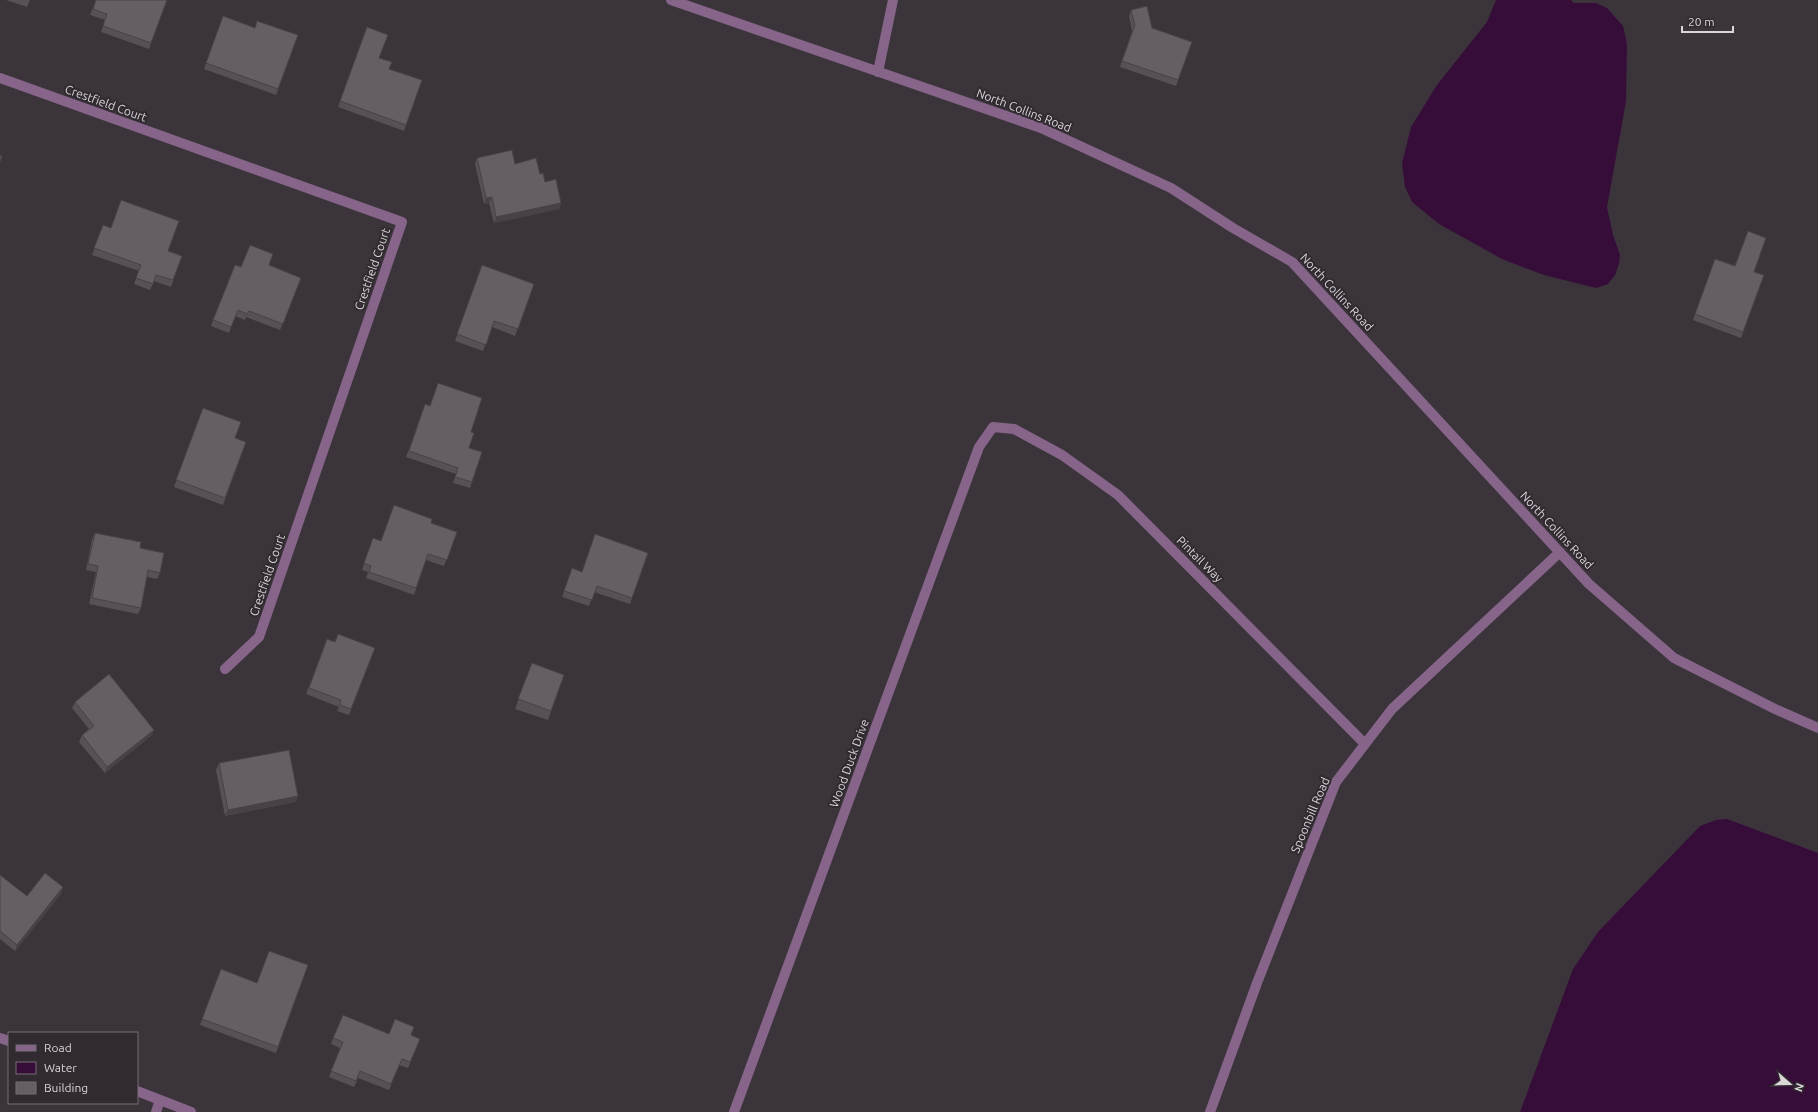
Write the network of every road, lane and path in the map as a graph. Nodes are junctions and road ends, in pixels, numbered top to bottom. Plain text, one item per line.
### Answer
1 (671, 0) edge
2 (893, 0) edge
3 (878, 72) junction
4 (0, 78) edge
5 (993, 427) joint
6 (1560, 552) junction
7 (225, 669) dead end
8 (1818, 728) edge
9 (1365, 744) junction
10 (138, 1091) edge
11 (160, 1100) junction
12 (156, 1112) edge
13 (191, 1112) edge
14 (734, 1112) edge
15 (1210, 1112) edge

1 - 3 street, North Collins Road
2 - 3 street
3 - 6 street, North Collins Road
4 - 7 street, Crestfield Court
5 - 9 street, Pintail Way
5 - 14 street, Wood Duck Drive
6 - 8 street, North Collins Road
6 - 9 street, Spoonbill Road
9 - 15 street, Spoonbill Road
10 - 11 street
11 - 12 street
11 - 13 street

